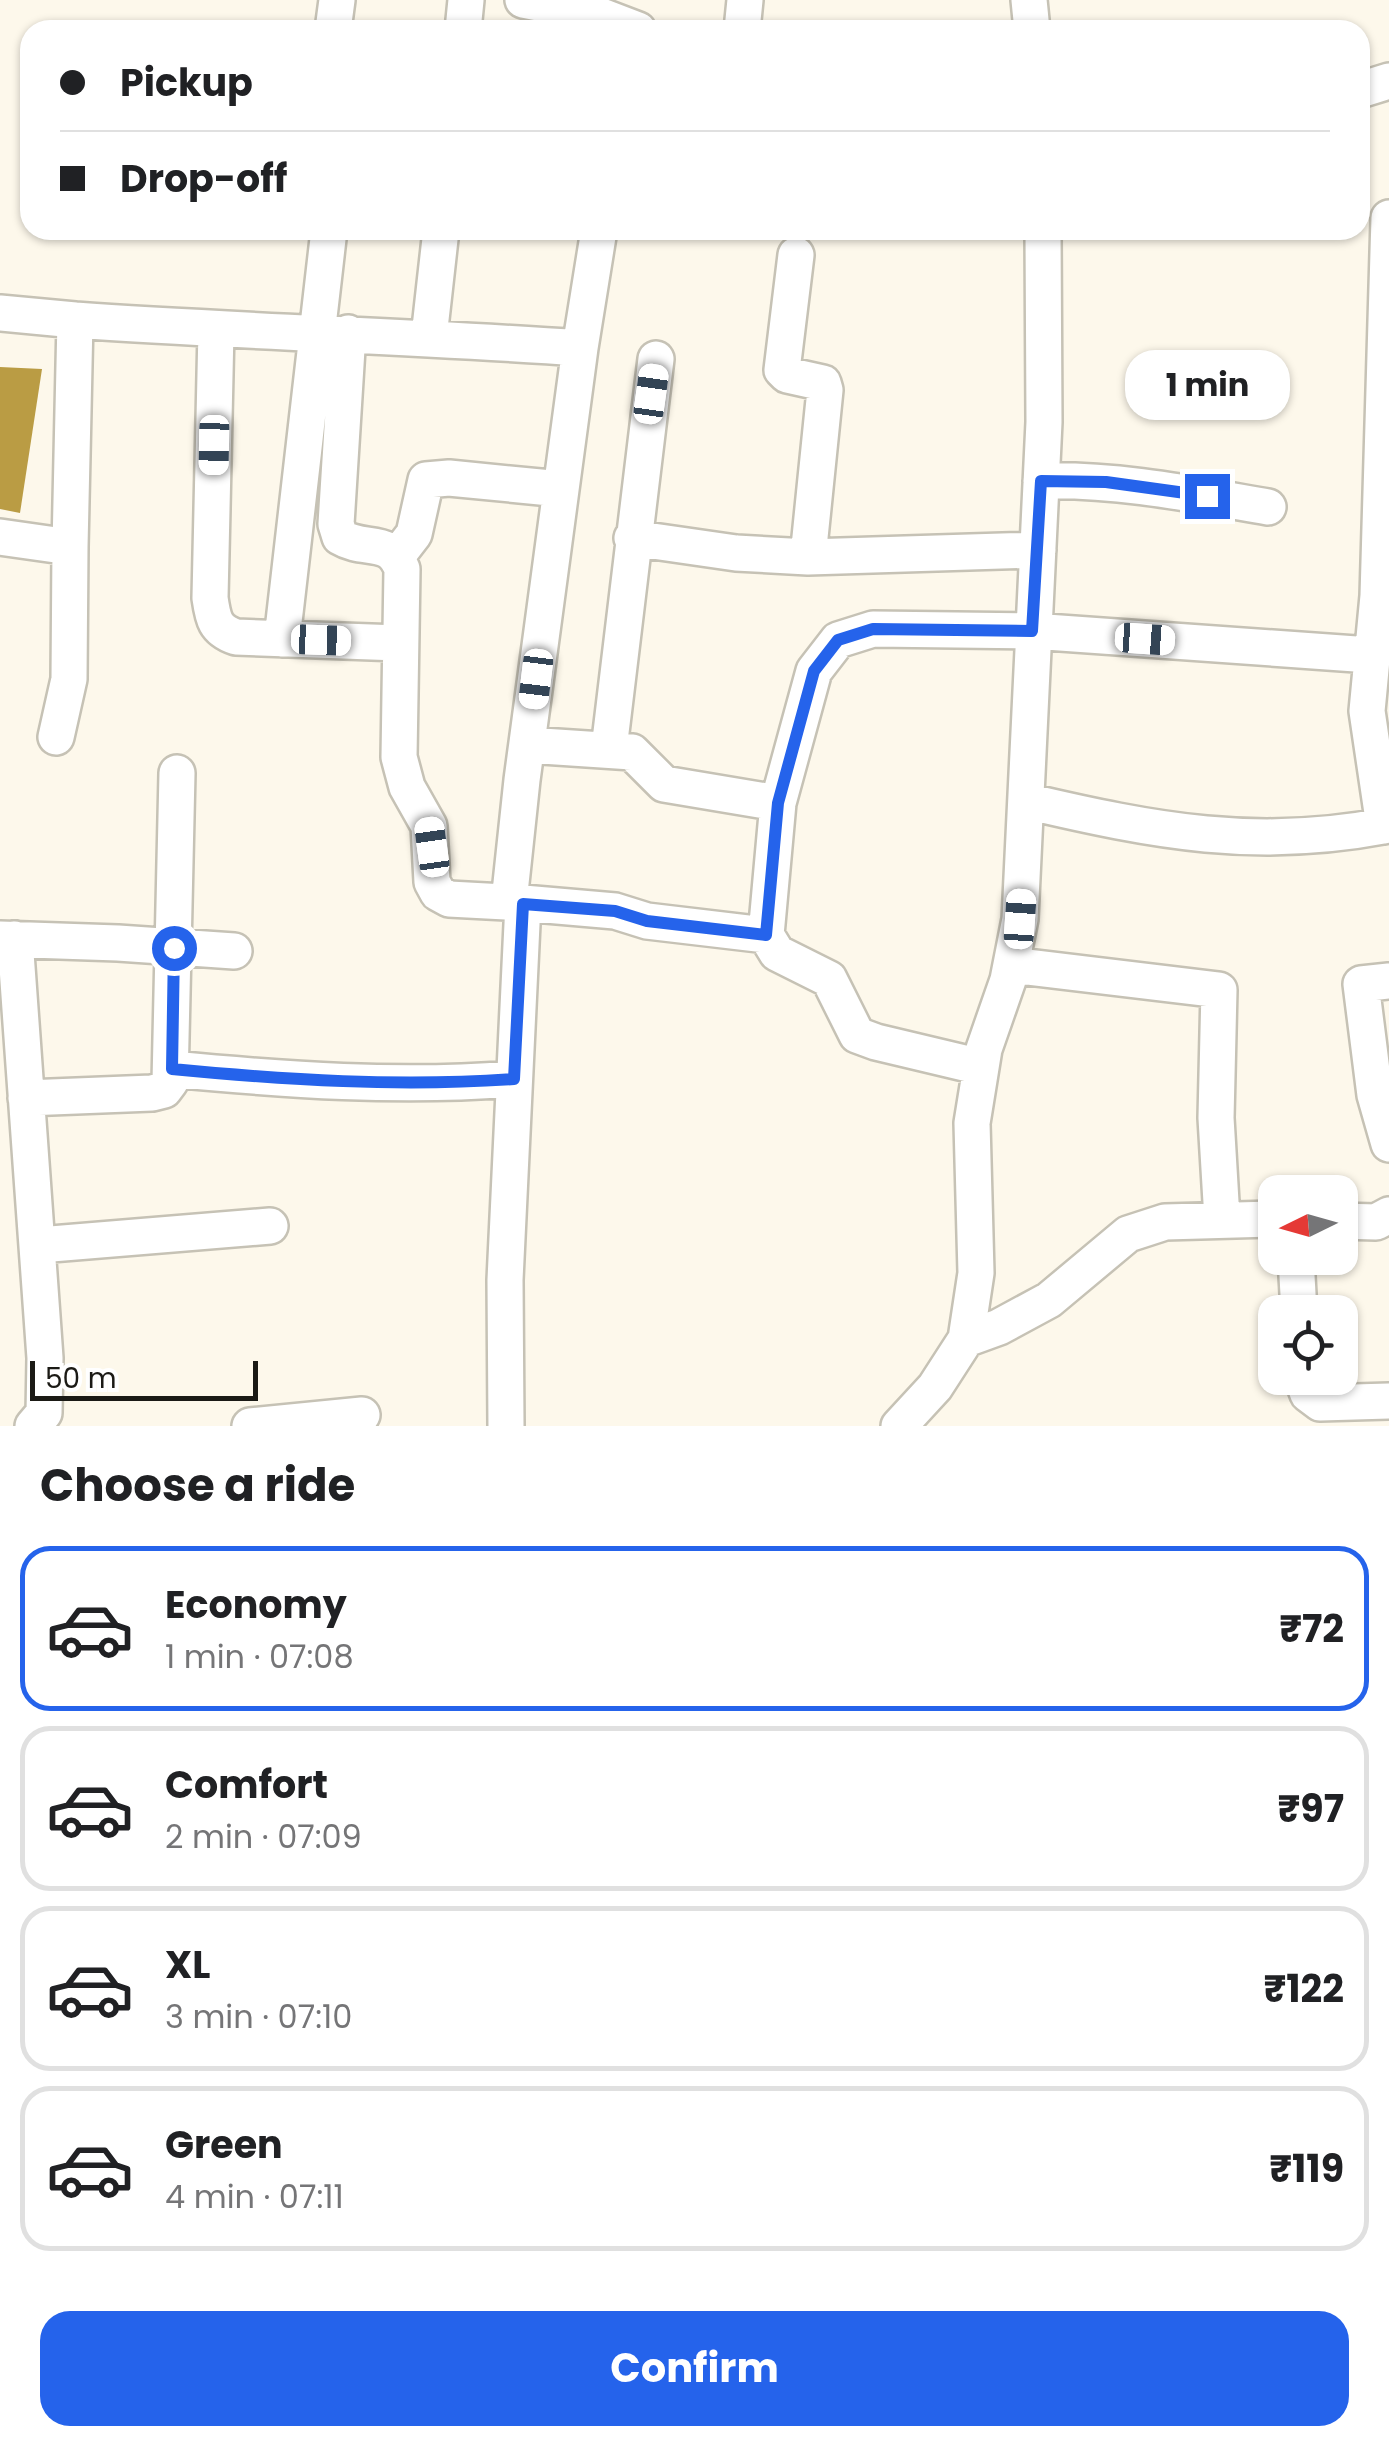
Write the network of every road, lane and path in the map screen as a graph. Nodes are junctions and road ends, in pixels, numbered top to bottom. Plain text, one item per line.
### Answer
1 (522, 0) edge
2 (611, 20) edge
3 (1389, 218) edge
4 (328, 240) edge
5 (440, 240) edge
6 (598, 240) edge
7 (1043, 240) edge
8 (796, 254) dead end
9 (1388, 273) edge
10 (0, 313) edge
11 (75, 320) junction
12 (216, 330) junction
13 (332, 332) junction
14 (429, 337) junction
15 (580, 348) junction
16 (656, 359) dead end
17 (1041, 481) junction
18 (561, 489) junction
19 (1268, 507) dead end
20 (0, 538) edge
21 (632, 538) junction
22 (70, 548) junction
23 (1038, 550) junction
24 (397, 556) junction
25 (808, 557) junction
26 (1032, 631) junction
27 (282, 639) junction
28 (399, 644) junction
29 (1370, 654) junction
30 (56, 736) dead end
31 (527, 745) junction
32 (609, 749) junction
33 (177, 773) dead end
34 (1026, 800) junction
35 (778, 803) junction
36 (1386, 826) edge
37 (516, 903) junction
38 (766, 935) junction
39 (8, 939) edge
40 (174, 948) junction
41 (234, 951) dead end
42 (1011, 965) junction
43 (1389, 981) edge
44 (981, 1067) junction
45 (172, 1069) junction
46 (514, 1079) junction
47 (26, 1098) junction
48 (1389, 1144) edge
49 (1389, 1215) edge
50 (1222, 1218) junction
51 (1258, 1219) edge
52 (1358, 1222) edge
53 (270, 1226) dead end
54 (39, 1245) junction
55 (966, 1339) junction
56 (1305, 1399) edge
57 (1389, 1401) edge
58 (362, 1415) dead end
59 (33, 1426) edge
60 (250, 1426) edge
61 (506, 1426) edge
62 (899, 1426) edge

1 - 2 street
3 - 9 street
4 - 13 street
5 - 14 street
6 - 15 street
7 - 17 street
8 - 25 street
9 - 29 street
10 - 11 street
11 - 12 street
11 - 22 street
12 - 13 street
12 - 27 street
13 - 14 street
13 - 24 street
13 - 27 street
14 - 15 street
15 - 18 street
16 - 21 street
17 - 19 street
17 - 23 street
18 - 24 street
18 - 31 street
20 - 22 street
21 - 25 street
21 - 32 street
22 - 30 street
23 - 25 street
23 - 26 street
24 - 28 street
26 - 29 street
26 - 34 street
26 - 35 street
27 - 28 street
28 - 37 street
29 - 36 street
31 - 32 street
31 - 37 street
32 - 35 street
33 - 40 street
34 - 36 street
34 - 42 street
35 - 38 street
37 - 38 street
37 - 46 street
38 - 44 street
39 - 40 street
39 - 47 street
40 - 41 street
40 - 45 street
42 - 44 street
42 - 50 street
43 - 48 street
44 - 55 street
45 - 46 street
45 - 47 street
46 - 61 street
47 - 54 street
49 - 52 street
50 - 51 street
50 - 55 street
53 - 54 street
54 - 59 street
55 - 62 street
56 - 57 street
58 - 60 street

